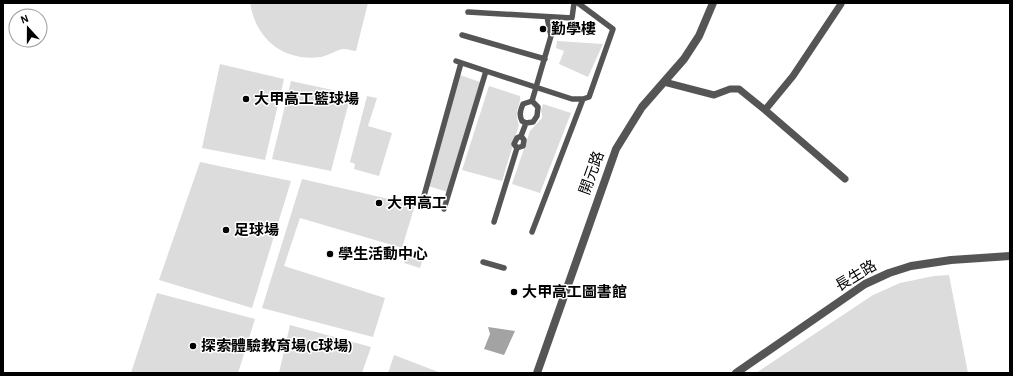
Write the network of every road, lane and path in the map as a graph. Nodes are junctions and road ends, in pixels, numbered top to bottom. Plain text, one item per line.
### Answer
1 (574, 3) edge
2 (578, 3) edge
3 (713, 3) edge
4 (841, 4) dead end
5 (468, 12) dead end
6 (547, 17) junction
7 (462, 35) dead end
8 (545, 59) junction
9 (486, 71) junction
10 (664, 82) junction
11 (536, 87) junction
12 (583, 99) junction
13 (532, 101) junction
14 (765, 110) junction
15 (526, 123) junction
16 (845, 179) dead end
17 (422, 203) dead end
18 (444, 208) dead end
19 (494, 222) dead end
20 (532, 232) dead end
21 (1010, 256) edge
22 (483, 262) dead end
23 (504, 268) dead end
24 (537, 373) edge
25 (736, 373) edge

1 - 6 street
2 - 12 street
3 - 10 street, 開元路
4 - 14 street
5 - 6 street
6 - 8 street
7 - 8 street
8 - 11 street
9 - 11 street
9 - 17 street
9 - 18 street
10 - 14 street
10 - 24 street, 開元路
11 - 12 street
11 - 13 street
12 - 20 street
13 - 15 street
13 - 15 street
14 - 16 street
15 - 19 street
21 - 25 street, 長生路
22 - 23 street

